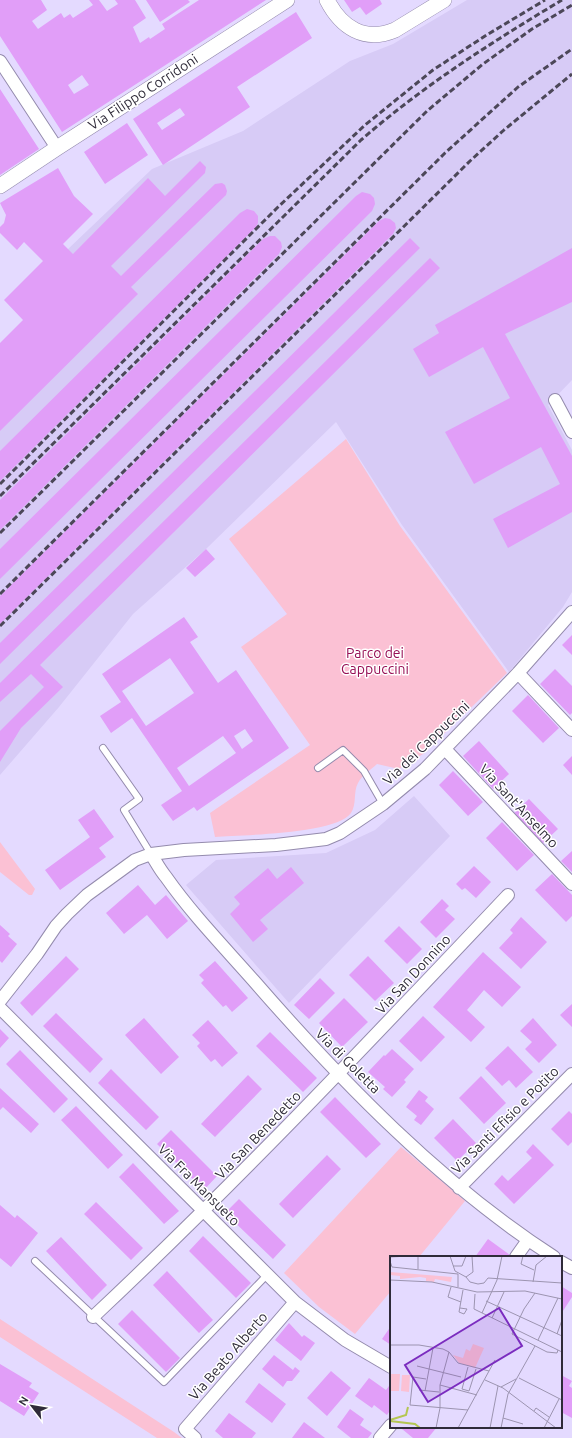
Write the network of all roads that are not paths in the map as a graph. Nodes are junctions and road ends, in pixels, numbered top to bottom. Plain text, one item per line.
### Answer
1 (287, 0) edge
2 (327, 0) edge
3 (444, 0) edge
4 (0, 61) edge
5 (57, 148) junction
6 (0, 186) edge
7 (555, 400) dead end
8 (572, 432) edge
9 (572, 612) edge
10 (518, 673) junction
11 (572, 730) edge
12 (103, 748) dead end
13 (445, 748) junction
14 (318, 768) dead end
15 (383, 804) junction
16 (151, 854) junction
17 (572, 884) edge
18 (508, 895) dead end
19 (0, 1001) edge
20 (0, 1008) edge
21 (339, 1074) junction
22 (572, 1074) edge
23 (459, 1188) junction
24 (204, 1212) junction
25 (528, 1240) junction
26 (517, 1256) edge
27 (552, 1256) edge
28 (35, 1261) dead end
29 (562, 1263) edge
30 (572, 1268) edge
31 (267, 1275) junction
32 (295, 1302) junction
33 (94, 1317) junction
34 (390, 1366) edge
35 (390, 1426) edge
36 (195, 1438) edge
37 (380, 1438) edge

1 - 5 street, Via Filippo Corridoni
2 - 3 street
4 - 5 street
5 - 6 street, Via Filippo Corridoni
7 - 8 street
9 - 10 street, Via dei Cappuccini
10 - 11 street
10 - 13 street, Via dei Cappuccini
12 - 16 lane
13 - 15 street, Via dei Cappuccini
13 - 17 street, Via Sant'Anselmo
14 - 15 lane
15 - 16 street, Via dei Cappuccini
16 - 19 street, Via dei Cappuccini
16 - 21 street, Via di Goletta
18 - 21 street, Via San Donnino
20 - 24 street, Via Fra Mansueto
21 - 23 street, Via di Goletta
21 - 24 street, Via San Benedetto
22 - 23 street, Via Santi Efisio e Potito
23 - 25 street, Via di Goletta
24 - 31 street, Via Fra Mansueto
24 - 33 street, Via San Benedetto
25 - 26 street
25 - 27 street, Via di Goletta
28 - 33 lane
29 - 30 street
31 - 32 street, Via Fra Mansueto
31 - 33 lane
32 - 34 street, Via Fra Mansueto
32 - 36 street, Via Beato Alberto
35 - 37 street

